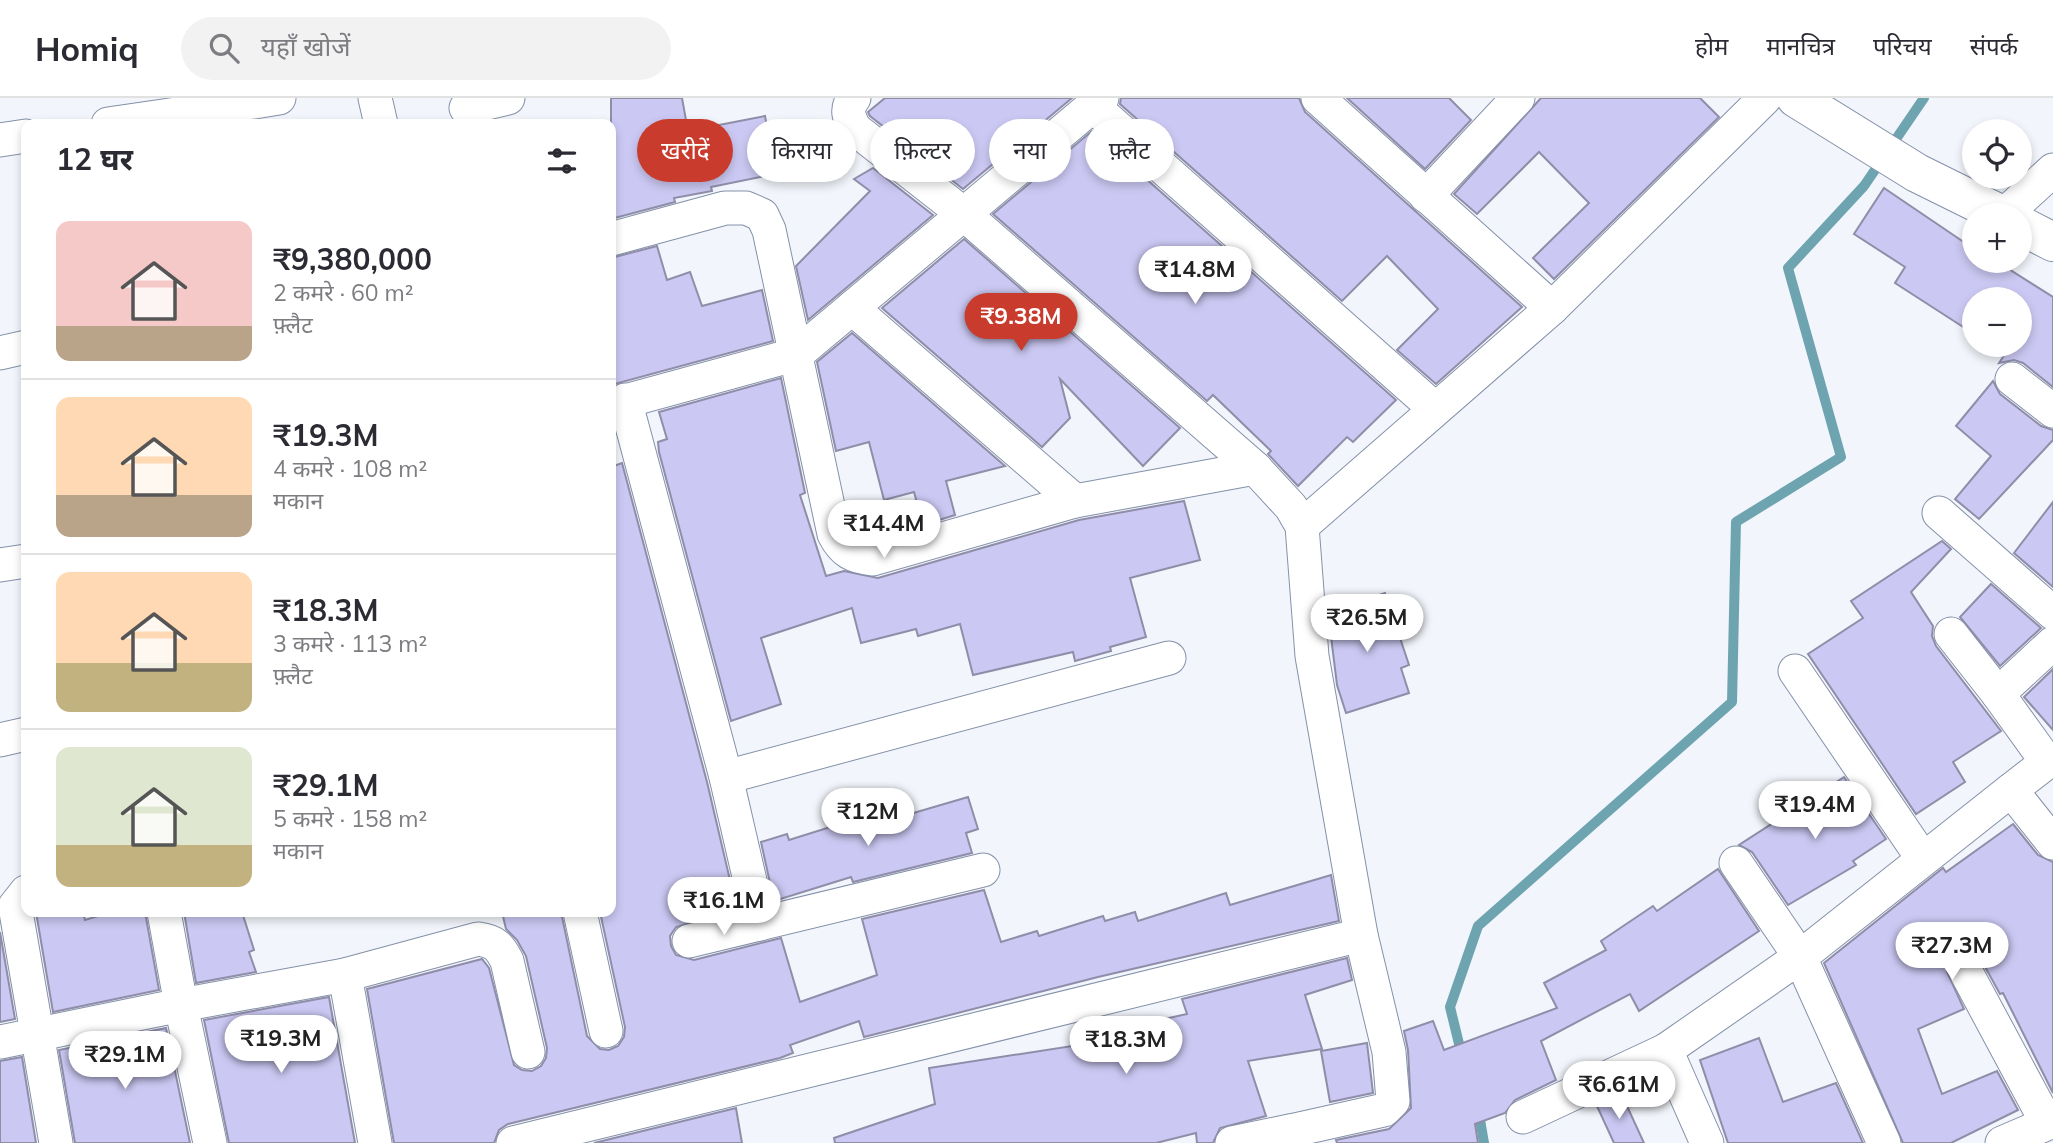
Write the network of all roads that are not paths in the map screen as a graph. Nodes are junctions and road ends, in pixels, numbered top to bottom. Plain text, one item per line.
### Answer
1 (279, 98) edge
2 (375, 98) edge
3 (508, 98) edge
4 (854, 98) edge
5 (1318, 98) edge
6 (1518, 98) edge
7 (1765, 98) edge
8 (1796, 98) edge
9 (1097, 102) edge
10 (466, 108) dead end
11 (191, 118) edge
12 (380, 119) edge
13 (21, 137) edge
14 (0, 140) edge
15 (2053, 170) edge
16 (1426, 196) junction
17 (1978, 203) edge
18 (2016, 203) edge
19 (965, 215) junction
20 (616, 238) edge
21 (852, 308) junction
22 (1552, 308) junction
23 (21, 347) edge
24 (0, 353) edge
25 (797, 354) junction
26 (2012, 379) dead end
27 (618, 402) edge
28 (1434, 408) junction
29 (2053, 411) edge
30 (1255, 468) junction
31 (1075, 501) junction
32 (1939, 513) dead end
33 (1302, 526) junction
34 (21, 562) edge
35 (0, 565) edge
36 (2053, 613) edge
37 (1951, 634) dead end
38 (2053, 643) edge
39 (1169, 658) dead end
40 (1795, 670) dead end
41 (1998, 694) junction
42 (21, 735) edge
43 (0, 740) edge
44 (2050, 759) edge
45 (726, 777) junction
46 (2011, 790) junction
47 (2053, 843) edge
48 (1923, 859) junction
49 (1736, 863) dead end
50 (983, 870) dead end
51 (21, 898) edge
52 (165, 917) edge
53 (581, 917) edge
54 (760, 924) junction
55 (1361, 935) junction
56 (689, 941) dead end
57 (1800, 957) junction
58 (1966, 972) dead end
59 (345, 975) junction
60 (181, 1005) junction
61 (606, 1031) dead end
62 (37, 1034) junction
63 (0, 1042) edge
64 (1666, 1050) junction
65 (528, 1052) dead end
66 (1523, 1117) dead end
67 (2050, 1122) edge
68 (1292, 1137) edge
69 (56, 1143) edge
70 (210, 1143) edge
71 (375, 1143) edge
72 (513, 1143) edge
73 (1232, 1143) edge
74 (1707, 1143) edge
75 (1885, 1143) edge
76 (2002, 1143) edge

1 - 11 street
2 - 12 street
3 - 10 street
4 - 19 street
5 - 16 street
6 - 16 street
7 - 22 street
8 - 17 main road
9 - 19 street
9 - 28 street
13 - 14 street
15 - 18 street
16 - 22 street
19 - 21 street
19 - 30 street
20 - 25 street
21 - 25 street
21 - 31 street
22 - 28 street
23 - 24 street
25 - 27 street
25 - 31 street
26 - 29 street
27 - 45 street
28 - 33 street
30 - 31 street
30 - 33 street
32 - 36 street
33 - 55 street
34 - 35 street
37 - 41 street
38 - 41 street
39 - 45 street
40 - 48 street
41 - 44 street
42 - 43 street
44 - 46 street
45 - 54 street
46 - 47 street
46 - 48 street
48 - 57 street
49 - 57 street
50 - 54 street
51 - 62 street
52 - 60 street
53 - 61 street
54 - 56 street
55 - 68 street
55 - 72 street
57 - 64 street
57 - 75 street
58 - 67 street
59 - 60 street
59 - 65 street
59 - 71 street
60 - 62 street
60 - 70 street
62 - 63 street
62 - 69 street
64 - 66 street
64 - 74 street
67 - 76 street
68 - 73 street

